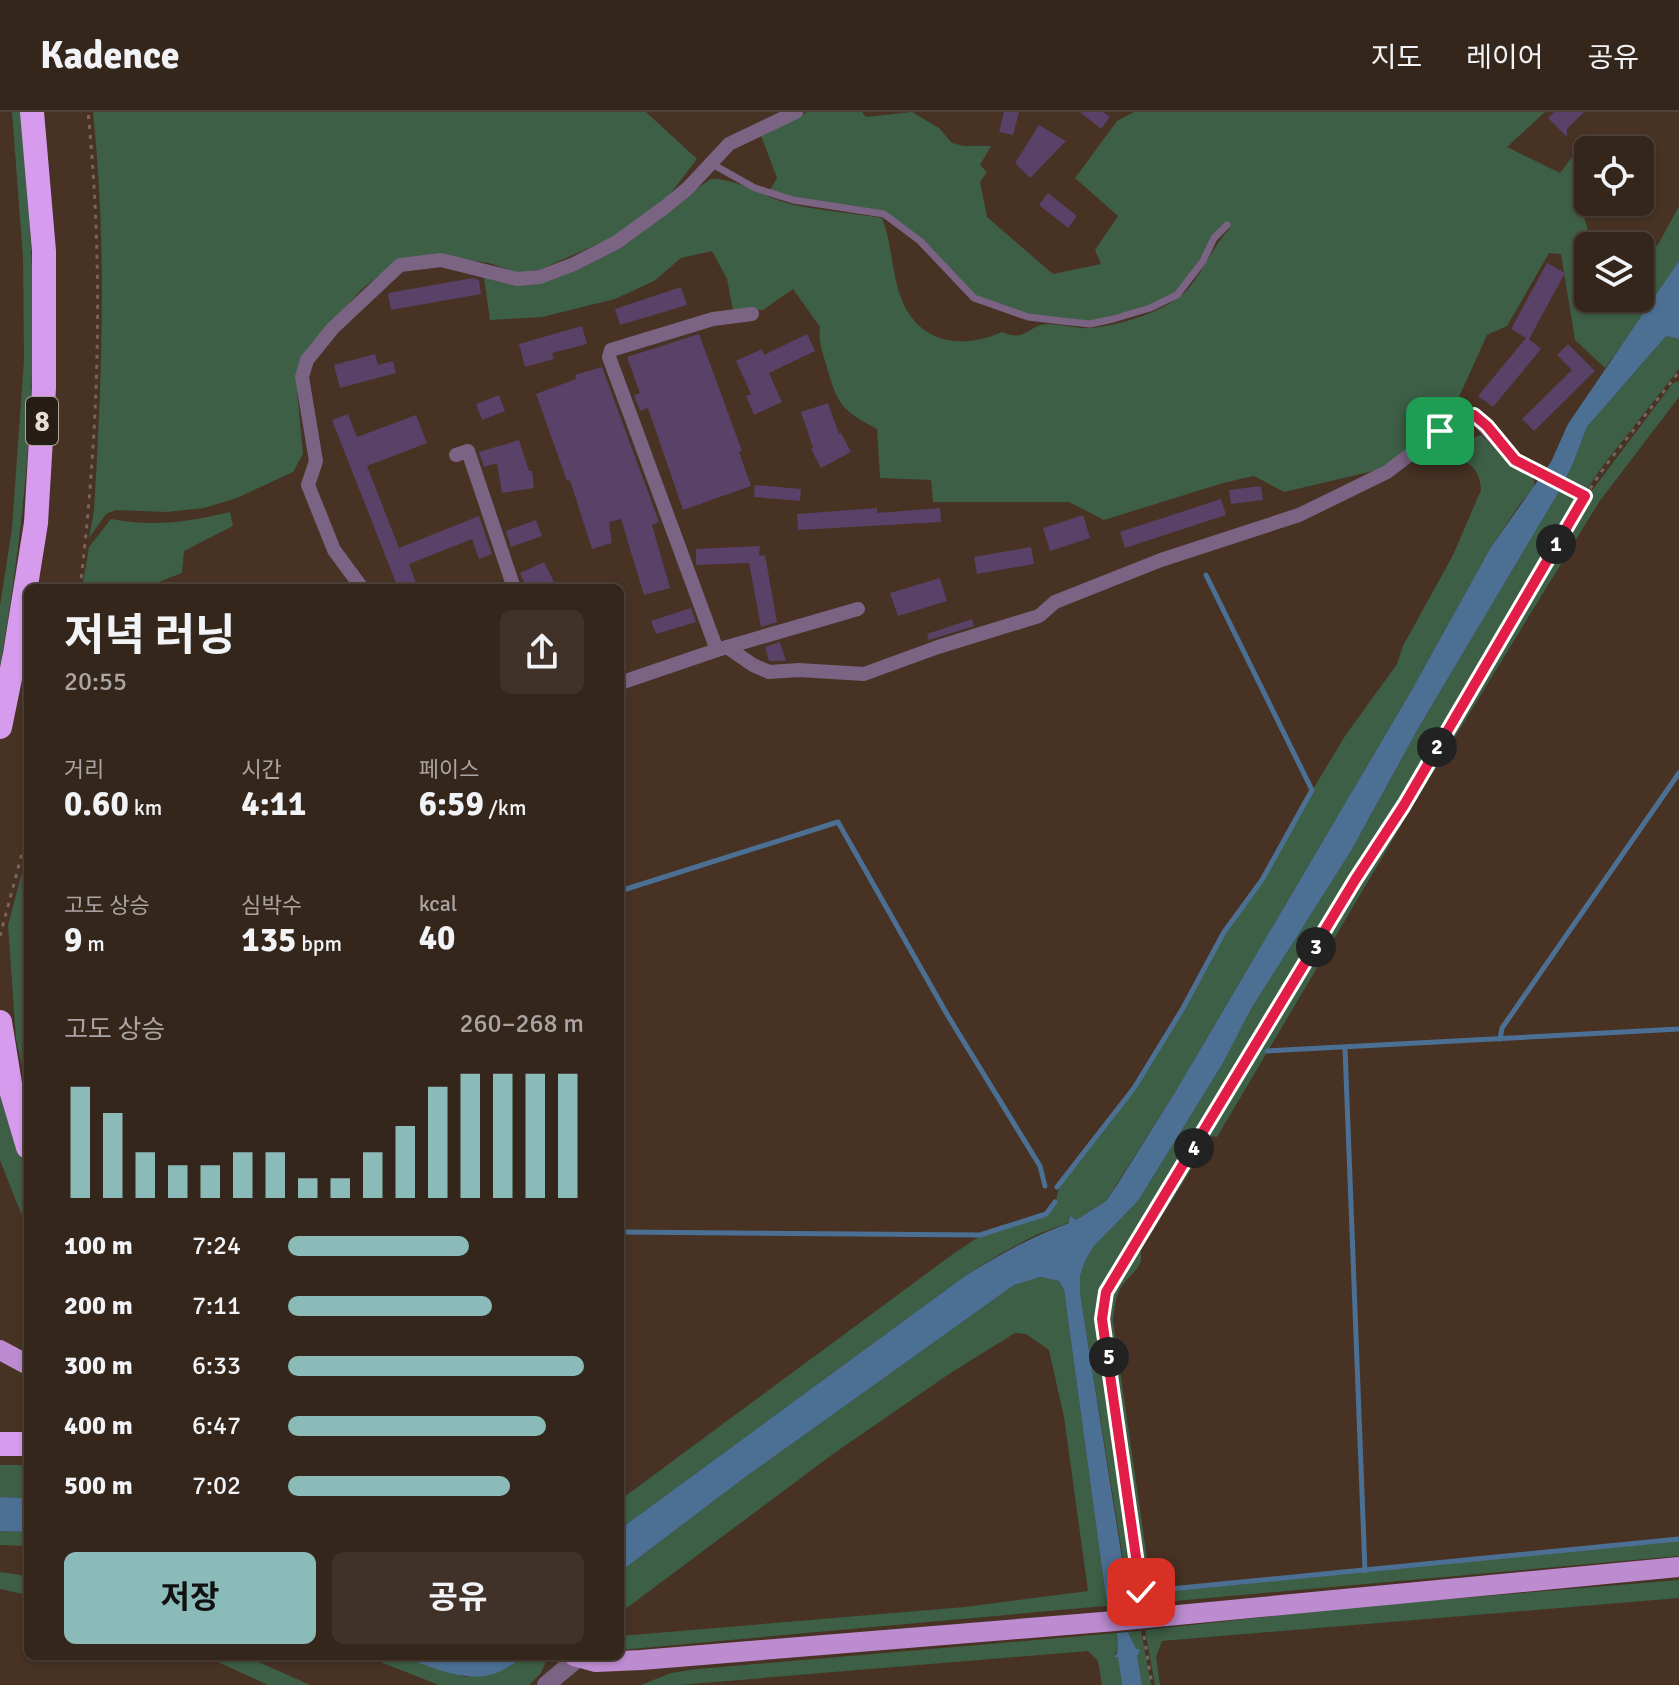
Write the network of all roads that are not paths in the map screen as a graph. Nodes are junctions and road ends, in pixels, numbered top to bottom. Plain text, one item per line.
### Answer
1 (32, 112) edge
2 (796, 112) edge
3 (710, 163) junction
4 (1227, 225) dead end
5 (752, 314) dead end
6 (456, 455) dead end
7 (1530, 468) road end
8 (26, 584) edge
9 (359, 584) edge
10 (513, 584) edge
11 (24, 598) edge
12 (858, 609) dead end
13 (722, 649) junction
14 (624, 682) edge
15 (0, 727) edge
16 (0, 1022) edge
17 (24, 1134) edge
18 (0, 1350) edge
19 (24, 1363) edge
20 (0, 1444) edge
21 (24, 1444) edge
22 (1679, 1567) edge
23 (573, 1660) edge
24 (588, 1660) edge
25 (546, 1685) edge

1 - 8 highway, 8
2 - 3 street
3 - 4 lane
3 - 9 street
5 - 13 street
6 - 10 street
7 - 13 street
11 - 15 highway, 8
12 - 13 street
13 - 14 street
16 - 17 highway
18 - 19 main road
20 - 21 highway
22 - 24 main road
23 - 25 street

